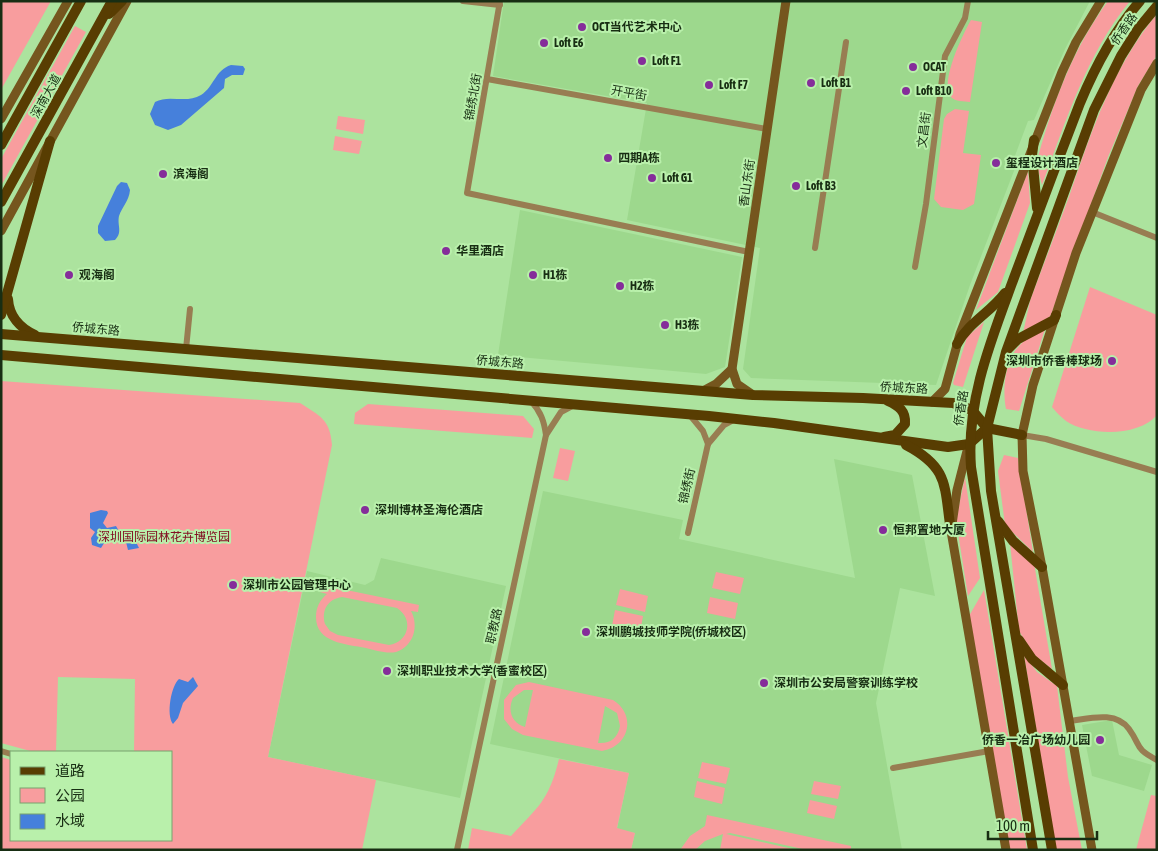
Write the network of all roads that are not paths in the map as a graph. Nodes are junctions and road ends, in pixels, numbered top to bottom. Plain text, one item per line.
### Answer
1 (68, 1) edge
2 (81, 1) edge
3 (112, 1) edge
4 (122, 1) edge
5 (127, 1) edge
6 (463, 1) edge
7 (493, 1) edge
8 (786, 1) edge
9 (968, 1) edge
10 (1101, 1) edge
11 (1140, 1) edge
12 (500, 3) edge
13 (1157, 6) edge
14 (101, 21) junction
15 (846, 42) dead end
16 (1157, 64) edge
17 (487, 79) junction
18 (1, 119) edge
19 (767, 129) junction
20 (1034, 140) junction
21 (50, 141) junction
22 (1, 145) edge
23 (1, 202) edge
24 (1092, 212) junction
25 (1037, 215) junction
26 (1, 231) edge
27 (1157, 238) edge
28 (815, 248) dead end
29 (749, 252) junction
30 (915, 267) dead end
31 (1012, 284) junction
32 (8, 294) junction
33 (190, 309) dead end
34 (1, 315) edge
35 (1056, 315) junction
36 (1, 334) edge
37 (43, 338) junction
38 (957, 344) junction
39 (186, 349) junction
40 (1006, 352) junction
41 (1, 355) edge
42 (18, 356) junction
43 (1, 362) edge
44 (732, 369) junction
45 (703, 391) junction
46 (753, 395) junction
47 (884, 399) junction
48 (530, 400) junction
49 (932, 402) junction
50 (575, 404) junction
51 (972, 410) junction
52 (688, 414) junction
53 (736, 418) junction
54 (987, 428) junction
55 (1022, 435) junction
56 (546, 436) junction
57 (868, 438) junction
58 (901, 442) junction
59 (708, 444) junction
60 (969, 444) junction
61 (1157, 472) edge
62 (996, 516) junction
63 (951, 531) junction
64 (688, 533) dead end
65 (1042, 567) junction
66 (1015, 633) junction
67 (1063, 686) junction
68 (1069, 722) junction
69 (989, 751) junction
70 (1157, 760) edge
71 (893, 768) dead end
72 (457, 850) edge
73 (1006, 850) edge
74 (1033, 850) edge
75 (1052, 850) edge
76 (1092, 850) edge

1 - 18 main road
2 - 22 main road, 深南大道
3 - 14 main road, 深南大道
4 - 14 main road
5 - 21 main road
6 - 12 street
7 - 12 street
8 - 19 main road, 香山东街
9 - 30 street, 文昌街
10 - 20 main road
11 - 25 main road, 侨香路
12 - 17 street, 锦绣北街
13 - 40 main road, 侨香路
14 - 23 main road, 深南大道
15 - 28 street
16 - 24 main road
17 - 19 street, 开平街
17 - 29 street, 锦绣北街
19 - 29 main road, 香山东街
20 - 25 main road
20 - 38 main road
21 - 26 main road
21 - 32 main road
24 - 27 street
24 - 35 main road
25 - 31 main road, 侨香路
29 - 44 main road, 香山东街
31 - 38 main road
31 - 51 main road, 侨香路
32 - 34 main road
32 - 37 main road
33 - 39 street
35 - 40 main road
35 - 55 main road
36 - 37 main road, 侨城东路
37 - 39 main road, 侨城东路
38 - 49 main road
39 - 45 main road, 侨城东路
40 - 54 main road, 侨香路
41 - 42 main road
42 - 43 main road
42 - 48 main road
44 - 45 main road
44 - 46 main road
45 - 46 main road, 侨城东路
46 - 47 main road, 侨城东路
47 - 49 main road, 侨城东路
47 - 57 main road
48 - 50 main road
48 - 56 street, 职教路
49 - 51 main road, 侨城东路
50 - 52 main road
50 - 56 street, 职教路
51 - 54 main road
51 - 60 main road, 侨香路
52 - 53 main road
52 - 59 street
53 - 57 main road
53 - 59 street, 锦绣街
54 - 55 main road
54 - 60 main road
54 - 62 main road, 侨香路
55 - 61 street
55 - 65 main road
56 - 72 street, 职教路
57 - 58 main road
58 - 60 main road
58 - 63 main road
59 - 64 street, 锦绣街
60 - 63 main road
60 - 74 main road, 侨香路
62 - 65 main road
62 - 66 main road, 侨香路
63 - 69 main road
65 - 67 main road
66 - 67 main road
66 - 75 main road, 侨香路
67 - 68 main road
68 - 70 street
68 - 76 main road
69 - 71 street
69 - 73 main road

